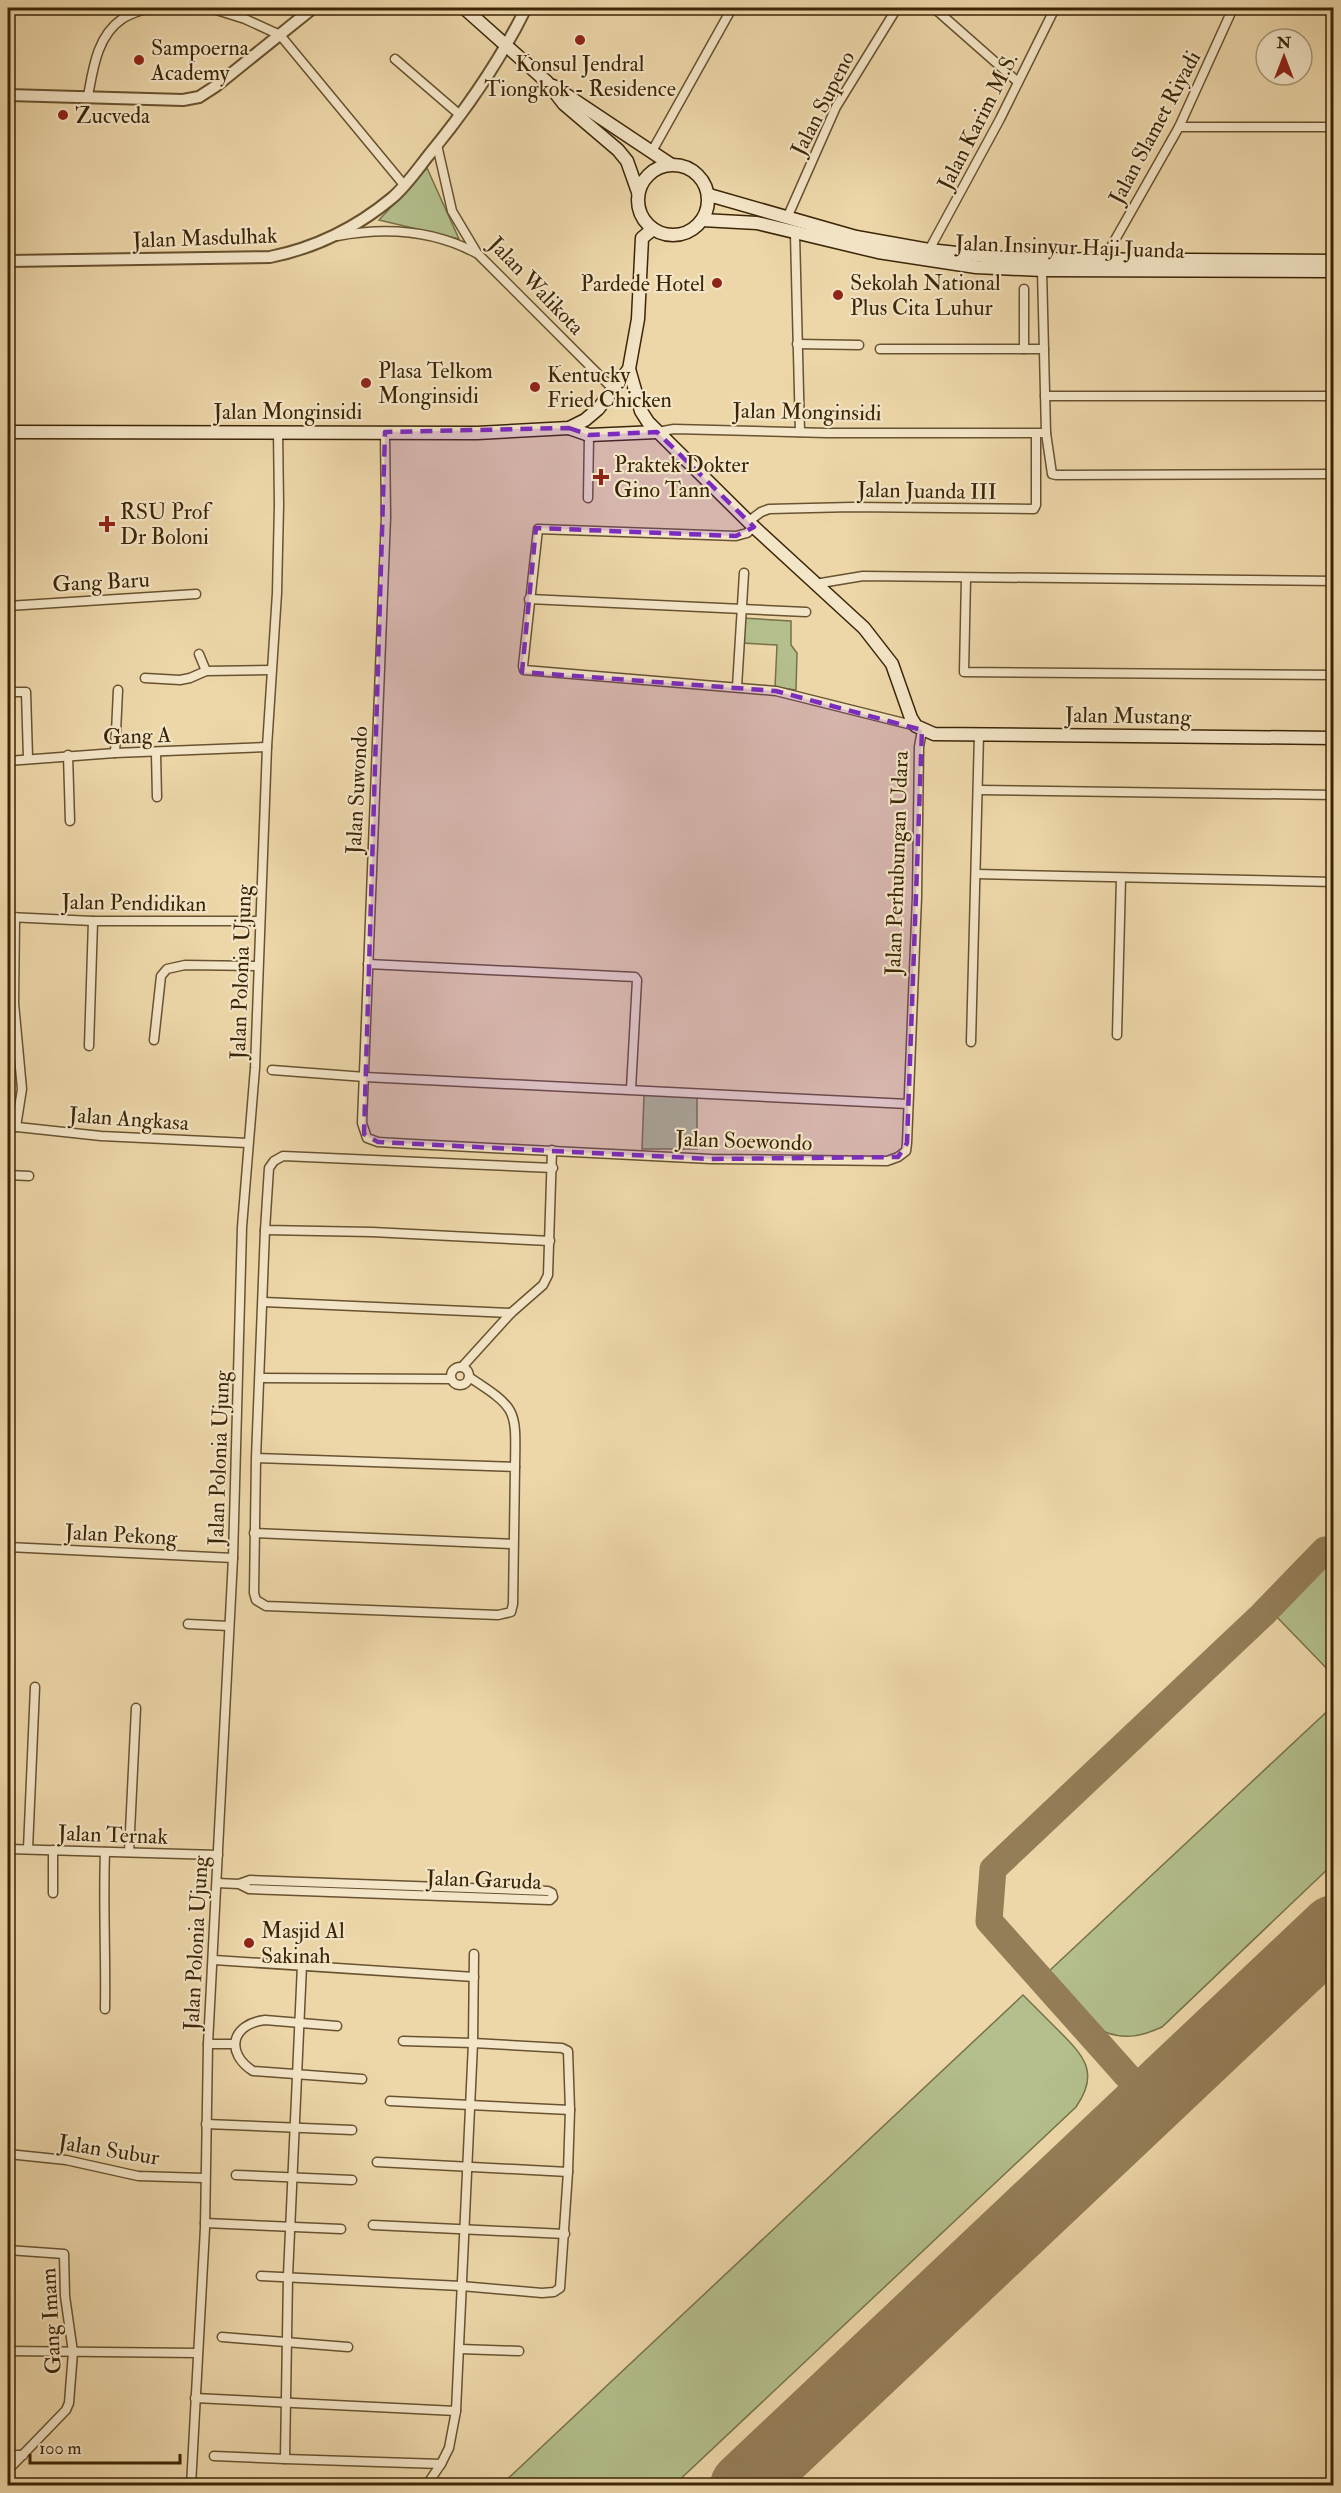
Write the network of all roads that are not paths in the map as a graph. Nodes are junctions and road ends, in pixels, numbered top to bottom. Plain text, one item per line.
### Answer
1 (124, 8) edge
2 (148, 8) edge
3 (210, 8) edge
4 (313, 8) edge
5 (464, 8) edge
6 (526, 8) edge
7 (732, 8) edge
8 (897, 8) edge
9 (934, 8) edge
10 (1055, 8) edge
11 (1233, 8) edge
12 (121, 19) junction
13 (280, 35) junction
14 (507, 47) junction
15 (395, 59) dead end
16 (547, 82) junction
17 (1017, 82) junction
18 (8, 95) edge
19 (88, 96) junction
20 (460, 115) junction
21 (1179, 127) junction
22 (1334, 128) edge
23 (437, 145) junction
24 (651, 153) junction
25 (670, 164) junction
26 (404, 185) junction
27 (638, 192) junction
28 (709, 195) junction
29 (787, 218) junction
30 (702, 220) junction
31 (653, 229) junction
32 (795, 234) junction
33 (332, 237) junction
34 (929, 250) junction
35 (477, 253) junction
36 (8, 261) edge
37 (1103, 261) junction
38 (1334, 261) edge
39 (1042, 270) junction
40 (1334, 271) edge
41 (1024, 289) dead end
42 (797, 344) junction
43 (859, 345) dead end
44 (880, 349) dead end
45 (1044, 349) junction
46 (1024, 350) junction
47 (630, 369) junction
48 (614, 390) junction
49 (1045, 396) junction
50 (1334, 396) edge
51 (569, 428) junction
52 (278, 431) junction
53 (8, 432) edge
54 (385, 432) junction
55 (657, 432) junction
56 (800, 432) junction
57 (1046, 433) junction
58 (589, 435) junction
59 (1036, 435) junction
60 (1334, 474) edge
61 (588, 498) dead end
62 (752, 524) junction
63 (744, 573) dead end
64 (966, 578) junction
65 (1334, 581) edge
66 (815, 584) junction
67 (196, 594) dead end
68 (529, 599) junction
69 (8, 606) edge
70 (741, 608) junction
71 (807, 612) dead end
72 (199, 654) dead end
73 (271, 670) junction
74 (206, 671) junction
75 (1334, 675) edge
76 (145, 678) dead end
77 (737, 687) junction
78 (117, 690) dead end
79 (8, 692) edge
80 (919, 728) junction
81 (979, 734) junction
82 (1334, 738) edge
83 (267, 747) junction
84 (115, 753) junction
85 (156, 753) junction
86 (68, 756) junction
87 (28, 758) junction
88 (8, 760) edge
89 (979, 790) junction
90 (1334, 795) edge
91 (157, 797) dead end
92 (70, 821) dead end
93 (976, 874) junction
94 (1121, 878) junction
95 (1334, 882) edge
96 (11, 917) edge
97 (93, 921) junction
98 (260, 921) junction
99 (368, 964) junction
100 (258, 966) junction
101 (1117, 1035) dead end
102 (154, 1041) dead end
103 (971, 1042) dead end
104 (89, 1046) dead end
105 (272, 1070) dead end
106 (365, 1077) junction
107 (632, 1089) junction
108 (908, 1104) junction
109 (12, 1126) edge
110 (378, 1142) joint
111 (248, 1143) junction
112 (552, 1150) junction
113 (906, 1151) joint
114 (552, 1168) junction
115 (8, 1175) edge
116 (29, 1176) dead end
117 (266, 1230) junction
118 (550, 1241) junction
119 (264, 1302) junction
120 (511, 1313) junction
121 (462, 1367) junction
122 (469, 1377) junction
123 (260, 1378) junction
124 (451, 1379) junction
125 (256, 1458) junction
126 (515, 1467) junction
127 (254, 1533) junction
128 (513, 1544) junction
129 (8, 1547) edge
130 (233, 1558) junction
131 (188, 1624) dead end
132 (229, 1626) junction
133 (34, 1687) dead end
134 (136, 1708) dead end
135 (8, 1849) edge
136 (28, 1849) junction
137 (54, 1850) junction
138 (105, 1852) junction
139 (129, 1852) junction
140 (218, 1855) junction
141 (217, 1882) junction
142 (54, 1893) dead end
143 (475, 1893) junction
144 (474, 1954) dead end
145 (214, 1960) junction
146 (303, 1965) junction
147 (474, 1977) junction
148 (105, 2009) dead end
149 (300, 2023) junction
150 (338, 2026) dead end
151 (403, 2041) dead end
152 (473, 2043) junction
153 (208, 2044) junction
154 (235, 2044) junction
155 (298, 2074) junction
156 (362, 2079) dead end
157 (390, 2100) dead end
158 (471, 2105) junction
159 (570, 2110) junction
160 (206, 2124) junction
161 (297, 2127) junction
162 (352, 2130) dead end
163 (8, 2154) edge
164 (377, 2162) dead end
165 (468, 2167) junction
166 (568, 2172) junction
167 (236, 2175) dead end
168 (295, 2177) junction
169 (204, 2178) junction
170 (352, 2180) dead end
171 (205, 2223) junction
172 (373, 2225) dead end
173 (292, 2227) junction
174 (465, 2228) junction
175 (341, 2229) dead end
176 (565, 2234) junction
177 (8, 2250) edge
178 (261, 2276) dead end
179 (288, 2276) junction
180 (461, 2286) junction
181 (222, 2337) dead end
182 (288, 2343) junction
183 (348, 2347) dead end
184 (460, 2349) junction
185 (8, 2351) edge
186 (519, 2351) dead end
187 (73, 2352) junction
188 (197, 2353) junction
189 (195, 2398) junction
190 (287, 2403) junction
191 (456, 2411) junction
192 (8, 2455) edge
193 (23, 2455) junction
194 (214, 2456) dead end
195 (285, 2459) junction
196 (441, 2464) junction
197 (8, 2470) edge
198 (191, 2486) edge
199 (426, 2486) edge

1 - 12 street
2 - 12 street
3 - 13 street
4 - 13 street
5 - 14 main road
6 - 14 street
7 - 24 street
8 - 29 street, Jalan Supeno
9 - 17 street
10 - 17 street, Jalan Karim M.S.
11 - 21 street, Jalan Slamet Riyadi
12 - 19 street
13 - 19 street
13 - 26 street
14 - 16 main road
14 - 20 street
15 - 20 street
16 - 24 main road
16 - 27 main road
17 - 34 street, Jalan Karim M.S.
18 - 19 street
20 - 23 street
21 - 22 street
21 - 37 street, Jalan Slamet Riyadi
23 - 26 street, Jalan Masdulhak
23 - 35 street, Jalan Walikota
24 - 25 main road
25 - 27 main road
25 - 28 main road
26 - 33 street, Jalan Masdulhak
27 - 31 main road
28 - 29 main road, Jalan Insinyur Haji Juanda
28 - 30 main road
29 - 34 main road, Jalan Insinyur Haji Juanda
30 - 31 main road
30 - 32 main road, Jalan Insinyur Haji Juanda
31 - 47 main road
32 - 39 main road, Jalan Insinyur Haji Juanda
32 - 42 street
33 - 35 street
33 - 36 street, Jalan Masdulhak
34 - 37 main road, Jalan Insinyur Haji Juanda
35 - 48 street, Jalan Walikota
37 - 38 main road, Jalan Insinyur Haji Juanda
39 - 40 main road, Jalan Insinyur Haji Juanda
39 - 45 street
41 - 46 street
42 - 43 street
42 - 56 street
44 - 46 street
45 - 46 street
45 - 49 street
47 - 48 main road
47 - 55 main road, Jalan Perhubungan Udara
48 - 51 main road
49 - 50 street
49 - 57 street
51 - 54 main road, Jalan Monginsidi
51 - 58 main road, Jalan Monginsidi
52 - 53 main road, Jalan Monginsidi
52 - 54 main road, Jalan Monginsidi
52 - 73 street, Jalan Polonia Ujung
54 - 99 street, Jalan Suwondo
55 - 56 street, Jalan Monginsidi
55 - 58 main road, Jalan Monginsidi
55 - 62 main road, Jalan Perhubungan Udara
56 - 59 street, Jalan Monginsidi
57 - 59 street, Jalan Monginsidi
57 - 60 street
58 - 61 street
59 - 62 street, Jalan Juanda III
62 - 66 main road, Jalan Perhubungan Udara
62 - 68 street
63 - 70 street
64 - 65 street
64 - 66 street
64 - 75 street
66 - 80 main road, Jalan Perhubungan Udara
67 - 69 street, Gang Baru
68 - 70 street
68 - 77 street
70 - 71 street
70 - 77 street
72 - 74 street
73 - 74 street
73 - 83 street, Jalan Polonia Ujung
74 - 76 street
77 - 80 street
78 - 84 street
79 - 87 street
80 - 81 main road, Jalan Mustang
80 - 108 street, Jalan Perhubungan Udara
81 - 82 main road, Jalan Mustang
81 - 89 street
83 - 85 street, Gang A
83 - 98 street, Jalan Polonia Ujung
84 - 85 street, Gang A
84 - 86 street, Gang A
85 - 91 street
86 - 87 street, Gang A
86 - 92 street
87 - 88 street, Gang A
89 - 90 street
89 - 93 street
93 - 94 street
93 - 103 street
94 - 95 street
94 - 101 street
96 - 97 street, Jalan Pendidikan
96 - 109 street
97 - 98 street, Jalan Pendidikan
97 - 104 street
98 - 100 street, Jalan Polonia Ujung
99 - 106 street, Jalan Suwondo
99 - 107 street
100 - 102 street
100 - 111 street, Jalan Polonia Ujung
105 - 106 street
106 - 107 street
106 - 110 street, Jalan Suwondo
107 - 108 street
108 - 113 street, Jalan Perhubungan Udara
109 - 111 street, Jalan Angkasa
110 - 112 street, Jalan Soewondo
111 - 130 street, Jalan Polonia Ujung
112 - 113 street, Jalan Soewondo
112 - 114 street
114 - 117 street
114 - 118 street
115 - 116 street
117 - 118 street
117 - 119 street
118 - 120 street
119 - 120 street
119 - 123 street
120 - 121 street
121 - 122 street
121 - 124 street
122 - 124 street
122 - 126 street
123 - 124 street
123 - 125 street
125 - 126 street
125 - 127 street
126 - 128 street
127 - 128 street
127 - 128 street
129 - 130 street, Jalan Pekong
130 - 132 street, Jalan Polonia Ujung
131 - 132 street
132 - 140 street, Jalan Polonia Ujung
133 - 136 street
134 - 139 street
135 - 136 street, Jalan Ternak
136 - 137 street, Jalan Ternak
137 - 138 street, Jalan Ternak
137 - 142 street
138 - 139 street, Jalan Ternak
138 - 148 street
139 - 140 street, Jalan Ternak
140 - 141 street, Jalan Polonia Ujung
141 - 143 street, Jalan Garuda
141 - 145 street, Jalan Polonia Ujung
143 - 143 street, Jalan Garuda
144 - 147 street
145 - 146 street
145 - 153 street, Jalan Polonia Ujung
146 - 147 street
146 - 149 street
147 - 152 street
149 - 150 street
149 - 154 street
149 - 155 street
151 - 152 street
152 - 158 street
152 - 159 street
153 - 154 street
153 - 160 street, Jalan Polonia Ujung
154 - 155 street
155 - 156 street
155 - 161 street
157 - 158 street
158 - 159 street
158 - 165 street
159 - 166 street
160 - 161 street
160 - 169 street, Jalan Polonia Ujung
161 - 162 street
161 - 168 street
163 - 169 street, Jalan Subur
164 - 165 street
165 - 166 street
165 - 174 street
166 - 176 street
167 - 168 street
168 - 170 street
168 - 173 street
169 - 171 street, Jalan Polonia Ujung
171 - 173 street
171 - 188 street, Jalan Polonia Ujung
172 - 174 street
173 - 175 street
173 - 179 street
174 - 176 street
174 - 180 street
176 - 180 street
177 - 187 street, Gang Imam
178 - 179 street
179 - 180 street
179 - 182 street
180 - 184 street
181 - 182 street
182 - 183 street
182 - 190 street
184 - 186 street
184 - 191 street
185 - 187 street
187 - 188 street
187 - 193 street, Gang Imam
188 - 189 street, Jalan Polonia Ujung
189 - 190 street
189 - 198 street, Jalan Polonia Ujung
190 - 191 street
190 - 195 street
191 - 196 street
192 - 193 street
193 - 197 street, Gang Imam
194 - 195 street
195 - 196 street
196 - 199 street

